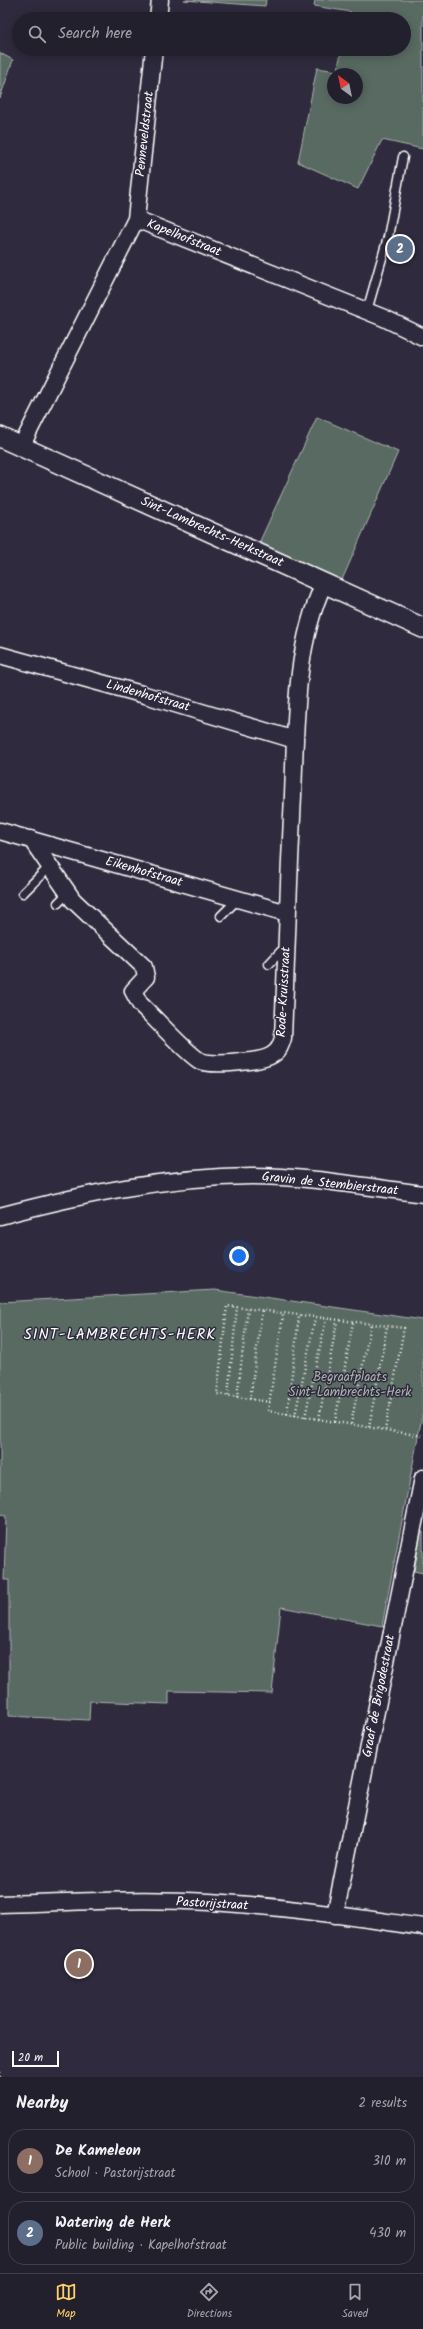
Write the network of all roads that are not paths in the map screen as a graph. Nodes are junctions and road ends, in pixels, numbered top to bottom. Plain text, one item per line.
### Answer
1 (160, 0) edge
2 (159, 12) edge
3 (153, 56) edge
4 (403, 157) dead end
5 (136, 219) junction
6 (367, 311) junction
7 (423, 337) edge
8 (0, 437) edge
9 (21, 447) junction
10 (324, 583) junction
11 (423, 628) edge
12 (0, 655) edge
13 (295, 740) junction
14 (0, 831) edge
15 (31, 839) junction
16 (50, 867) junction
17 (23, 893) dead end
18 (238, 899) junction
19 (287, 913) junction
20 (221, 916) dead end
21 (286, 946) junction
22 (269, 964) dead end
23 (423, 1194) edge
24 (0, 1216) edge
25 (423, 1478) edge
26 (0, 1904) edge
27 (335, 1915) junction
28 (423, 1927) edge

1 - 2 street
3 - 5 street, Penneveldstraat
4 - 6 lane
5 - 6 street, Kapelhofstraat
5 - 9 street, Kapelhofstraat
6 - 7 street, Kapelhofstraat
8 - 9 street, Sint-Lambrechts-Herkstraat
9 - 10 street, Sint-Lambrechts-Herkstraat
10 - 11 street, Sint-Lambrechts-Herkstraat
10 - 13 street, Rode-Kruisstraat
12 - 13 street, Lindenhofstraat
13 - 19 street, Rode-Kruisstraat
14 - 15 street, Eikenhofstraat
15 - 16 street, Rode-Kruisstraat
15 - 18 street, Eikenhofstraat
16 - 17 lane
16 - 21 street, Rode-Kruisstraat
18 - 19 street, Eikenhofstraat
18 - 20 lane
19 - 21 street, Rode-Kruisstraat
21 - 22 lane
23 - 24 street, Gravin de Stembierstraat
25 - 27 street, Graaf de Brigodestraat
26 - 27 street, Pastorijstraat
27 - 28 street, Pastorijstraat

